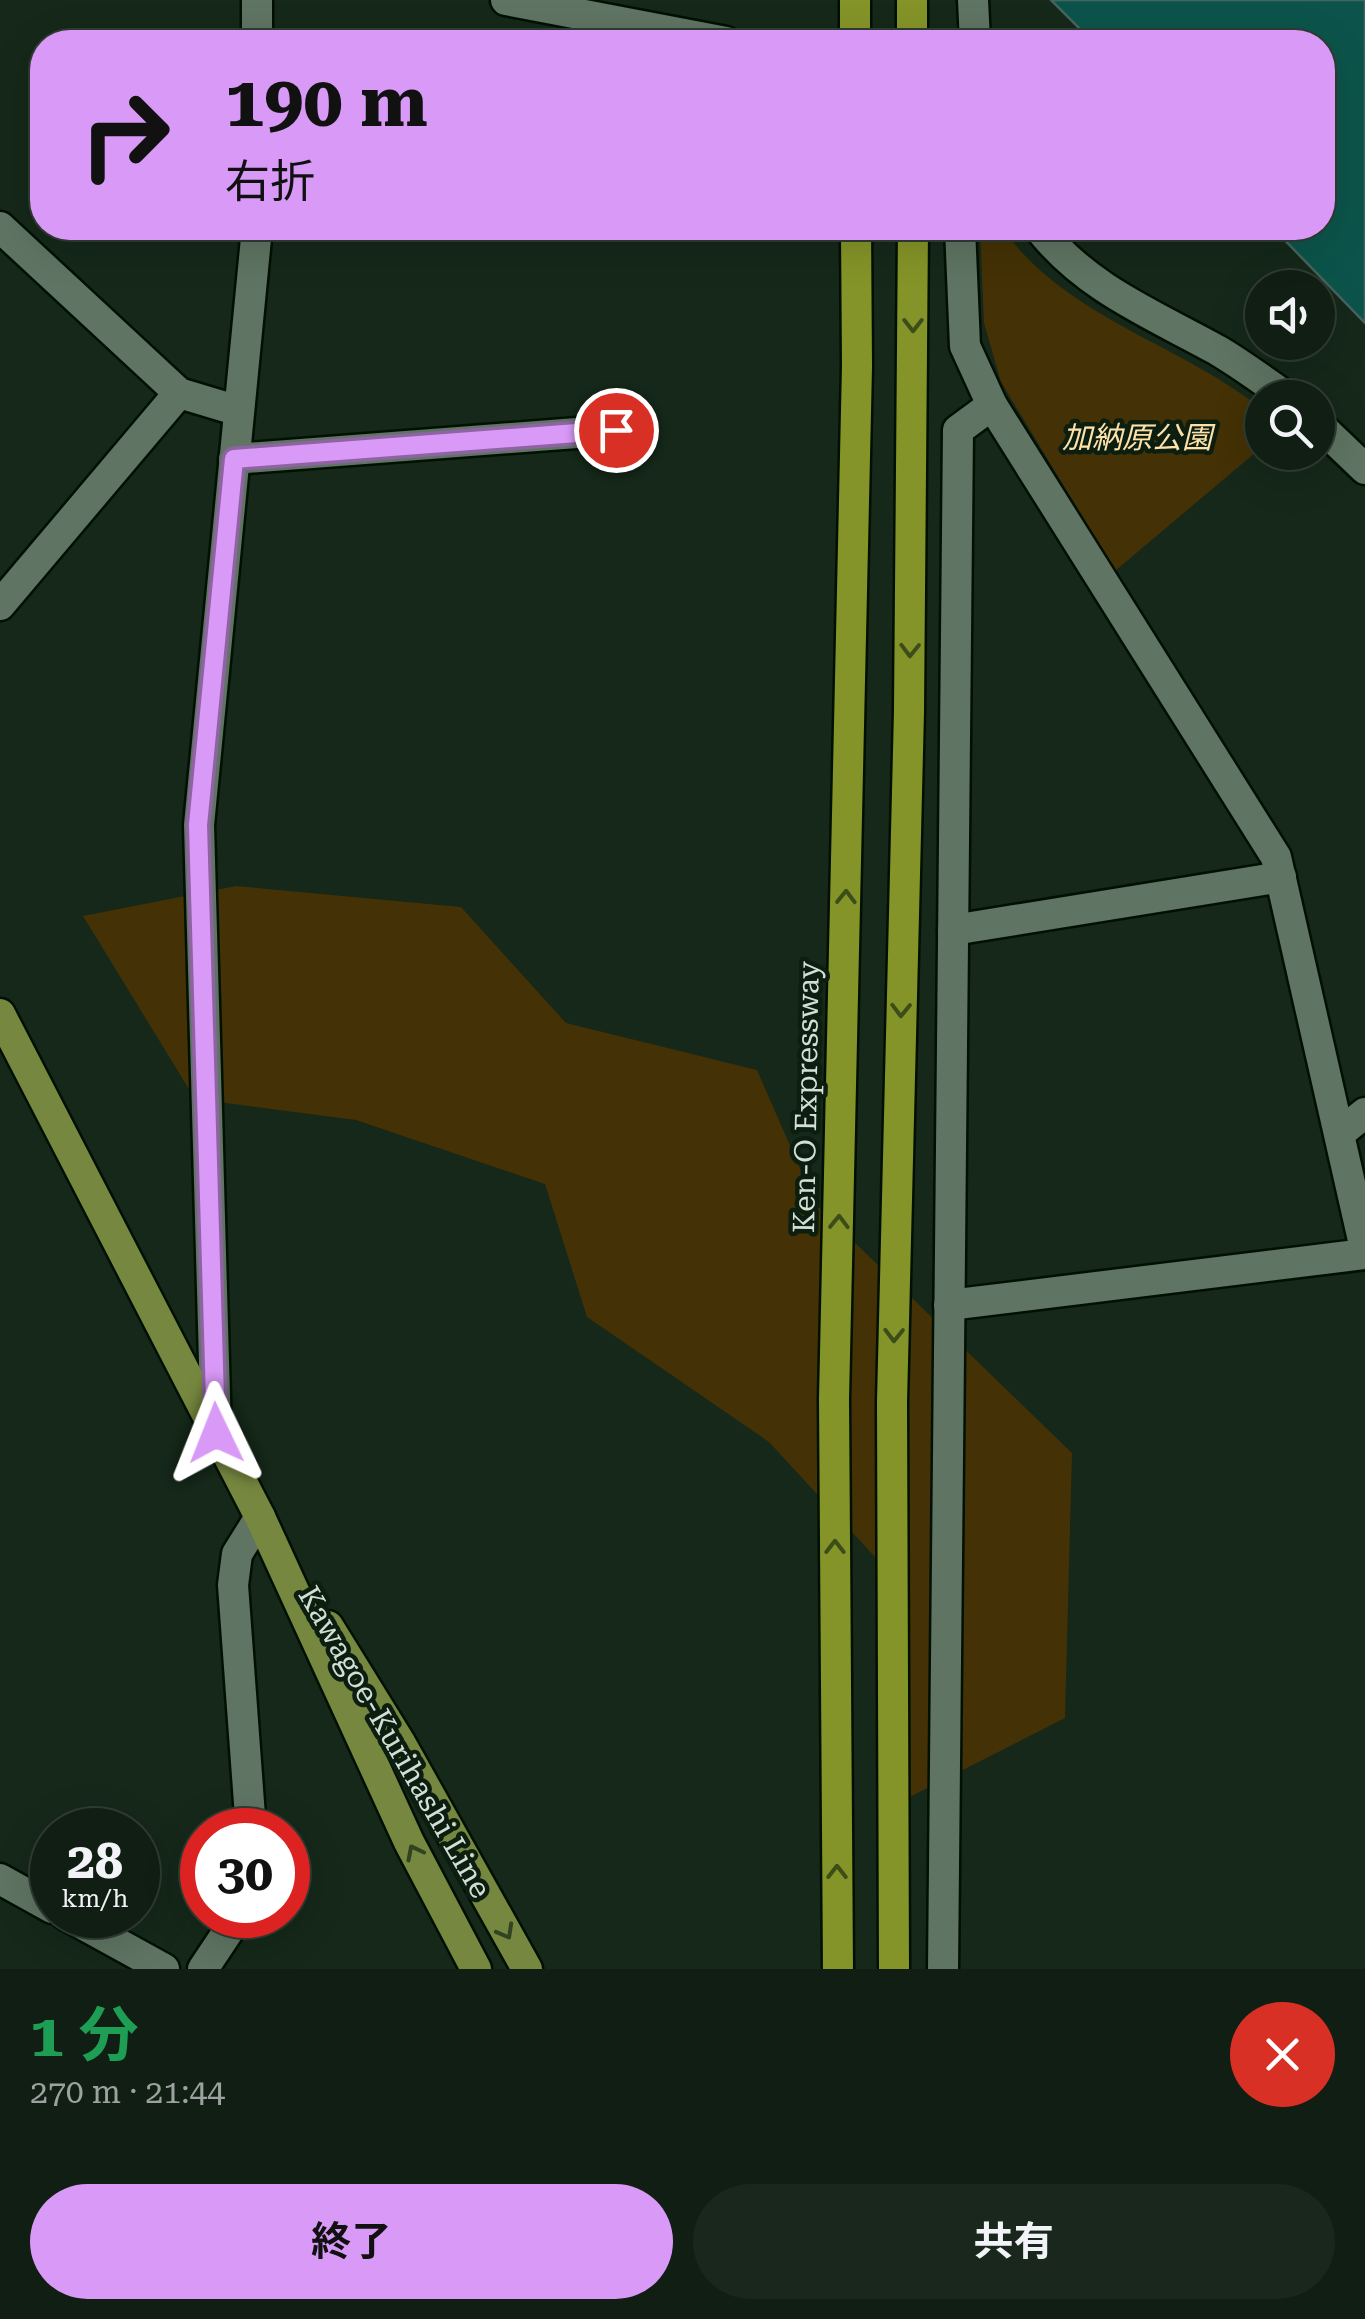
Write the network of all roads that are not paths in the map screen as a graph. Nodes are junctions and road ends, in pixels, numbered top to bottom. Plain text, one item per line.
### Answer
1 (257, 0) edge
2 (506, 0) edge
3 (854, 0) edge
4 (912, 0) edge
5 (974, 0) edge
6 (258, 30) edge
7 (663, 30) edge
8 (855, 30) edge
9 (912, 30) edge
10 (975, 30) edge
11 (0, 228) edge
12 (256, 240) edge
13 (856, 240) edge
14 (913, 240) edge
15 (961, 240) edge
16 (1048, 240) edge
17 (1262, 380) edge
18 (180, 393) junction
19 (992, 406) junction
20 (239, 411) junction
21 (616, 430) dead end
22 (1335, 440) edge
23 (234, 459) junction
24 (1365, 469) edge
25 (0, 605) edge
26 (1281, 878) junction
27 (953, 930) junction
28 (0, 1014) edge
29 (1365, 1114) edge
30 (1340, 1134) junction
31 (1365, 1252) edge
32 (950, 1305) junction
33 (216, 1433) junction
34 (260, 1517) junction
35 (250, 1808) edge
36 (0, 1879) edge
37 (30, 1896) edge
38 (108, 1938) edge
39 (224, 1938) edge
40 (164, 1969) edge
41 (203, 1969) edge
42 (476, 1969) edge
43 (526, 1969) edge
44 (838, 1969) edge
45 (894, 1969) edge
46 (943, 1969) edge

1 - 6 street
2 - 7 street
3 - 8 highway
4 - 9 highway
5 - 10 street
11 - 18 street
12 - 20 street
44 -> 13 highway, Ken-O Expressway
14 -> 45 highway
15 - 19 street
16 - 17 street
18 - 20 street
18 - 25 street
19 - 26 street
19 - 27 street
20 - 23 street
21 - 23 street
22 - 24 street
23 - 33 street
26 - 27 street
26 - 30 street
27 - 32 street
28 - 33 main road, Kawagoe-Kurihashi Line
29 - 30 street
30 - 31 street
31 - 32 street
32 - 46 street
33 - 34 main road, Kawagoe-Kurihashi Line
34 - 35 street
42 -> 34 main road, Kawagoe-Kurihashi Line
34 -> 43 main road, Kawagoe-Kurihashi Line
36 - 37 street
38 - 40 street
39 - 41 street

